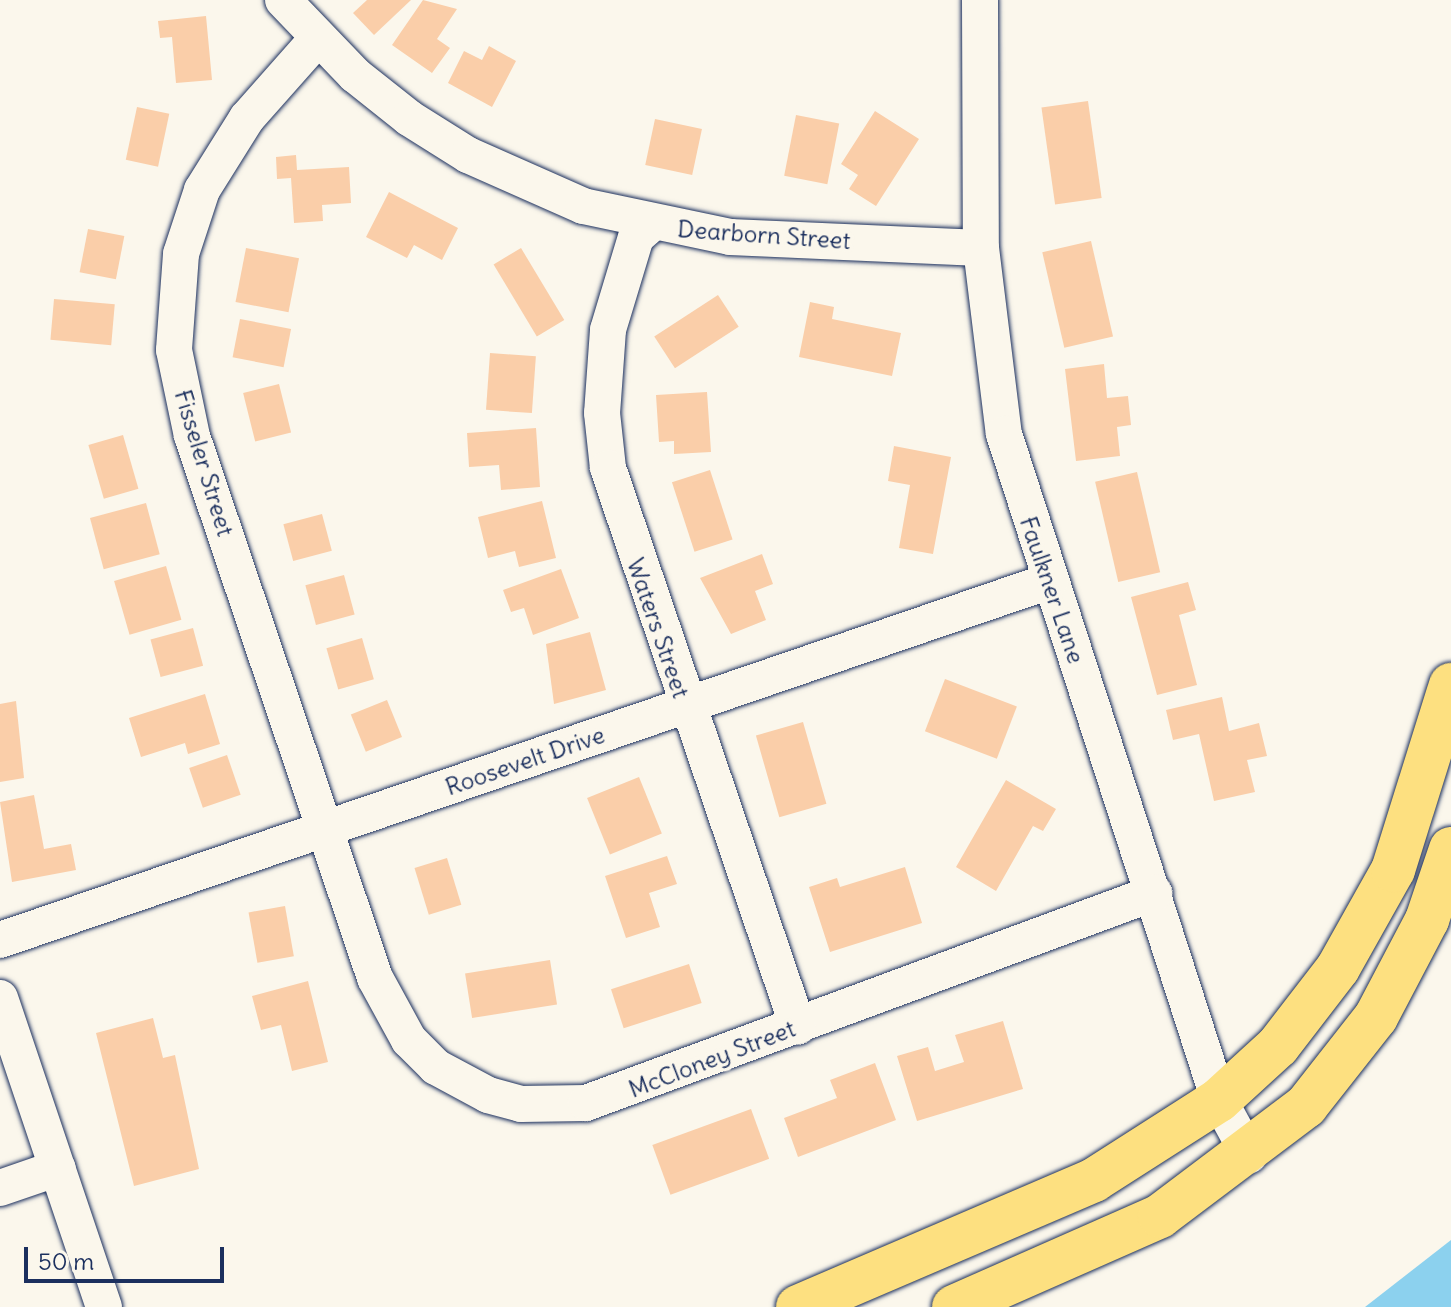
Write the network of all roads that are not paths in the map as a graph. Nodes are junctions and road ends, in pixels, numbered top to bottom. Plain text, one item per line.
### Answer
1 (283, 0) edge
2 (980, 0) edge
3 (317, 39) junction
4 (650, 225) junction
5 (981, 248) junction
6 (1050, 581) junction
7 (1451, 685) edge
8 (686, 706) junction
9 (326, 829) junction
10 (1451, 849) edge
11 (1154, 893) junction
12 (353, 911) joint
13 (0, 940) edge
14 (0, 998) edge
15 (798, 1027) junction
16 (1219, 1100) junction
17 (1249, 1155) junction
18 (58, 1168) junction
19 (0, 1188) edge
20 (104, 1307) edge
21 (798, 1307) edge
22 (954, 1307) edge

1 - 3 street, Dearborn Street
2 - 5 street, Faulkner Lane
3 - 4 street, Dearborn Street
3 - 9 street, Fisseler Street
4 - 5 street, Dearborn Street
4 - 8 street, Waters Street
5 - 6 street, Faulkner Lane
6 - 8 street, Roosevelt Drive
6 - 11 street, Faulkner Lane
7 - 16 main road
8 - 9 street, Roosevelt Drive
8 - 15 street, Waters Street
9 - 12 street, Fisseler Street
9 - 13 street, Roosevelt Drive
10 - 17 main road
11 - 15 street, McCloney Street
11 - 16 street, Faulkner Lane
12 - 15 street, McCloney Street
14 - 18 street
16 - 17 street, Faulkner Lane
16 - 21 main road
17 - 22 main road
18 - 19 street
18 - 20 street

